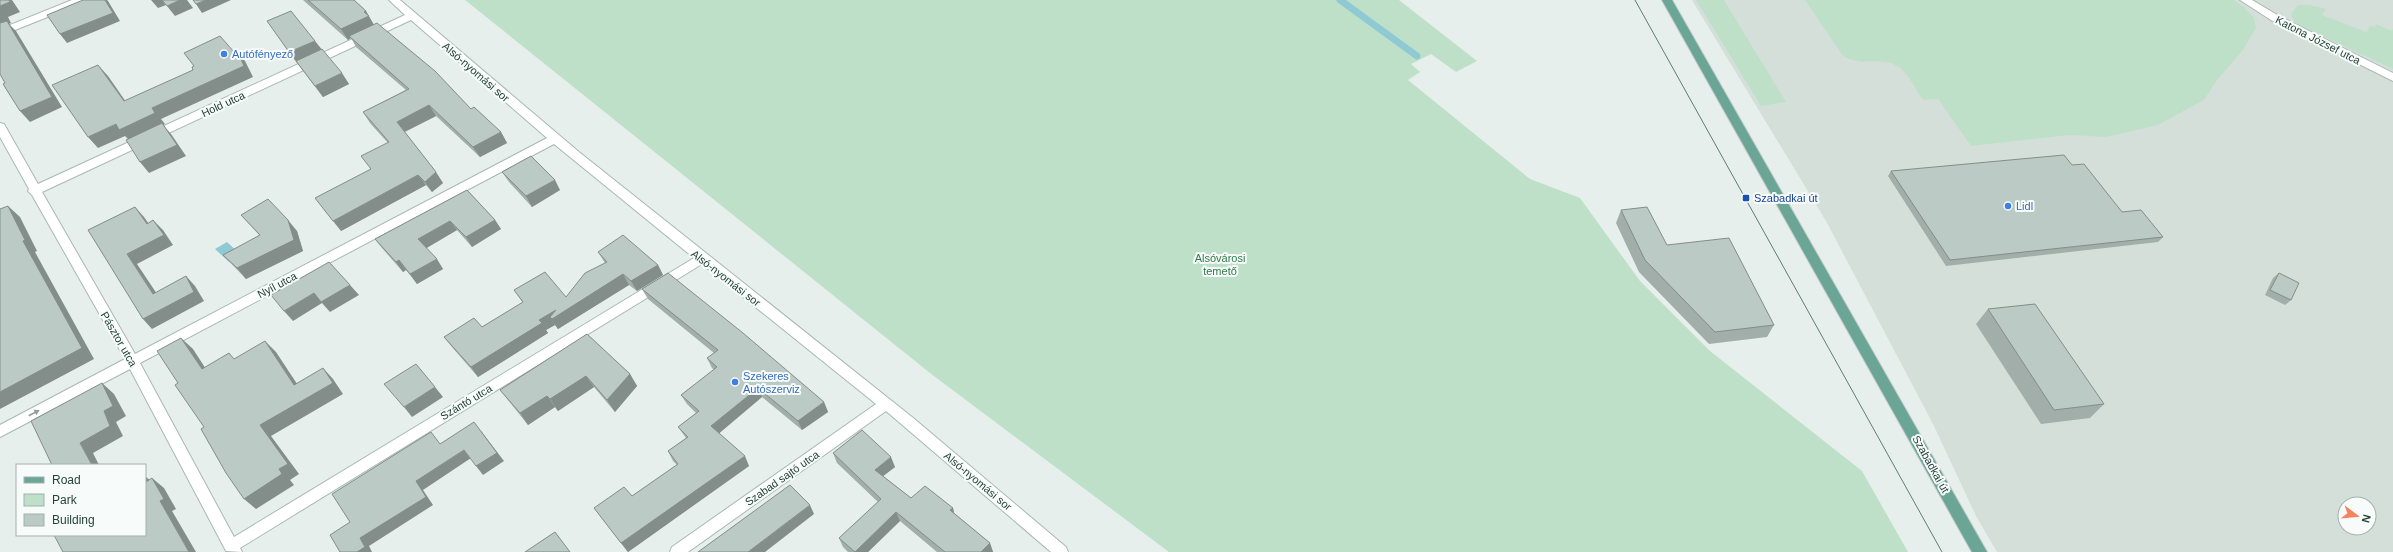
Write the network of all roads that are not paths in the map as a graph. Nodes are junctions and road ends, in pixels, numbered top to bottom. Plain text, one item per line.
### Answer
1 (82, 0) edge
2 (394, 0) edge
3 (1667, 0) edge
4 (2245, 0) edge
5 (411, 16) junction
6 (0, 33) edge
7 (2393, 77) edge
8 (0, 128) edge
9 (554, 139) junction
10 (34, 191) junction
11 (701, 259) junction
12 (132, 361) junction
13 (886, 404) junction
14 (0, 431) edge
15 (233, 549) edge
16 (677, 552) edge
17 (1061, 552) edge
18 (1980, 552) edge

1 - 6 street
2 - 5 street, Alsó-nyomási sor
3 - 18 main road, Szabadkai út
4 - 7 street, Katona József utca
5 - 9 street, Alsó-nyomási sor
5 - 10 street, Hold utca
8 - 10 street, Pásztor utca
9 - 11 street, Alsó-nyomási sor
9 - 12 street, Nyíl utca
10 - 12 street, Pásztor utca
11 - 13 street, Alsó-nyomási sor
11 - 15 street, Szántó utca
14 -> 12 street, Nyíl utca
12 - 15 street, Pásztor utca
13 - 16 street, Szabad sajtó utca
13 - 17 street, Alsó-nyomási sor

